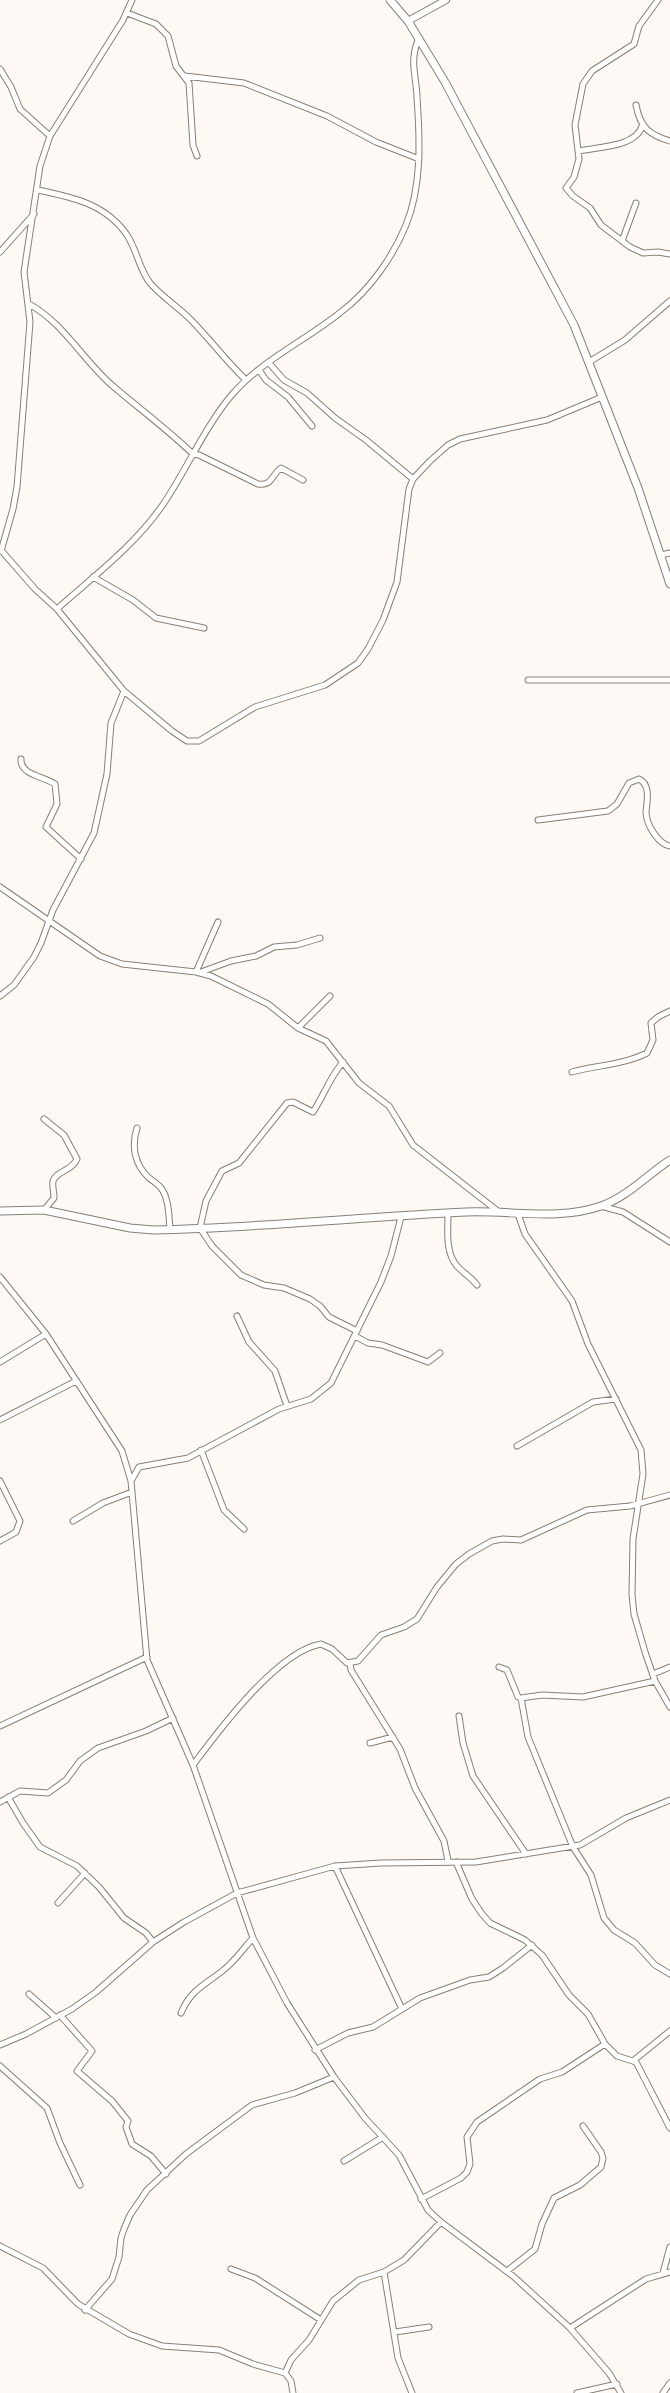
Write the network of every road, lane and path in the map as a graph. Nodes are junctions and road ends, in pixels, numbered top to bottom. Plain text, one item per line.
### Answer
1 (132, 0) edge
2 (390, 0) edge
3 (446, 0) edge
4 (658, 0) edge
5 (127, 13) junction
6 (408, 21) junction
7 (419, 38) junction
8 (0, 69) edge
9 (185, 76) junction
10 (636, 105) dead end
11 (642, 126) junction
12 (50, 136) junction
13 (670, 141) edge
14 (580, 151) junction
15 (197, 156) dead end
16 (419, 159) junction
17 (38, 190) junction
18 (636, 203) dead end
19 (34, 214) junction
20 (622, 240) junction
21 (0, 252) edge
22 (670, 254) edge
23 (670, 301) edge
24 (29, 304) junction
25 (589, 362) junction
26 (269, 363) junction
27 (259, 370) junction
28 (246, 380) junction
29 (602, 397) junction
30 (312, 426) dead end
31 (193, 454) junction
32 (413, 479) junction
33 (303, 480) dead end
34 (0, 551) edge
35 (670, 554) edge
36 (661, 555) junction
37 (93, 577) junction
38 (670, 584) edge
39 (57, 609) junction
40 (204, 628) dead end
41 (528, 680) dead end
42 (670, 680) edge
43 (124, 691) junction
44 (20, 758) dead end
45 (538, 820) dead end
46 (670, 846) edge
47 (80, 859) junction
48 (0, 887) edge
49 (49, 920) junction
50 (218, 922) dead end
51 (320, 938) dead end
52 (198, 972) junction
53 (0, 996) edge
54 (330, 996) dead end
55 (670, 1011) edge
56 (298, 1028) junction
57 (343, 1062) junction
58 (572, 1072) dead end
59 (44, 1119) dead end
60 (137, 1128) dead end
61 (670, 1160) edge
62 (601, 1206) junction
63 (44, 1210) junction
64 (0, 1212) edge
65 (499, 1212) junction
66 (448, 1213) junction
67 (518, 1214) junction
68 (401, 1216) junction
69 (200, 1228) junction
70 (170, 1230) junction
71 (670, 1242) edge
72 (0, 1277) edge
73 (477, 1285) dead end
74 (237, 1316) dead end
75 (356, 1333) junction
76 (46, 1334) junction
77 (440, 1353) dead end
78 (0, 1362) edge
79 (76, 1381) junction
80 (616, 1399) junction
81 (287, 1406) junction
82 (0, 1420) edge
83 (517, 1446) dead end
84 (201, 1450) junction
85 (0, 1481) edge
86 (131, 1481) junction
87 (132, 1492) junction
88 (670, 1495) edge
89 (641, 1502) junction
90 (73, 1522) dead end
91 (244, 1529) dead end
92 (0, 1541) edge
93 (147, 1657) junction
94 (350, 1663) junction
95 (499, 1667) dead end
96 (670, 1667) edge
97 (653, 1674) junction
98 (655, 1681) junction
99 (521, 1698) junction
100 (670, 1707) edge
101 (459, 1716) dead end
102 (173, 1718) junction
103 (0, 1726) edge
104 (393, 1737) junction
105 (370, 1743) dead end
106 (193, 1764) junction
107 (8, 1796) junction
108 (670, 1800) edge
109 (0, 1802) edge
110 (573, 1847) junction
111 (526, 1854) junction
112 (448, 1862) junction
113 (456, 1862) junction
114 (335, 1866) junction
115 (85, 1873) junction
116 (237, 1893) junction
117 (58, 1902) dead end
118 (253, 1938) junction
119 (153, 1942) junction
120 (532, 1945) junction
121 (670, 1974) edge
122 (29, 1994) dead end
123 (402, 2009) junction
124 (180, 2013) dead end
125 (58, 2017) junction
126 (670, 2031) edge
127 (605, 2044) junction
128 (0, 2045) edge
129 (316, 2050) junction
130 (633, 2061) junction
131 (0, 2066) edge
132 (334, 2077) junction
133 (583, 2126) dead end
134 (670, 2128) edge
135 (383, 2137) junction
136 (344, 2161) dead end
137 (166, 2174) junction
138 (80, 2185) dead end
139 (421, 2199) junction
140 (441, 2222) junction
141 (0, 2246) edge
142 (670, 2247) edge
143 (230, 2269) dead end
144 (507, 2270) junction
145 (384, 2272) junction
146 (670, 2272) edge
147 (663, 2273) junction
148 (85, 2310) junction
149 (321, 2320) junction
150 (429, 2327) dead end
151 (570, 2328) junction
152 (395, 2332) junction
153 (285, 2373) junction
154 (670, 2383) edge
155 (614, 2385) junction
156 (620, 2391) edge
157 (293, 2393) edge
158 (412, 2393) edge
159 (577, 2393) edge
160 (663, 2393) edge

1 - 5 street
2 - 6 main road
3 - 6 street
4 - 14 street
5 - 9 street
5 - 12 street
6 - 7 main road
7 - 16 street
7 - 25 main road
8 - 12 street
9 - 15 street
9 - 16 street
10 - 11 street
11 - 13 street
11 - 14 street
12 - 17 street
14 - 20 street
16 - 26 street
17 - 19 street
17 - 28 street
18 - 20 street
19 - 21 street
19 - 24 street
20 - 22 street
23 - 25 street
24 - 31 street
24 - 34 street
25 - 29 main road
26 - 27 street
26 - 32 street
27 - 28 street
27 - 30 street
28 - 31 street
29 - 32 street
29 - 36 main road
31 - 33 street
31 - 37 street
32 - 43 street
34 - 39 street
35 - 36 street
36 - 38 main road
37 - 39 street
37 - 40 street
39 - 43 street
41 - 42 street
43 - 47 street
44 - 47 street
45 - 46 street
47 - 49 street
48 - 49 street
49 - 52 street
49 - 53 street
50 - 52 street
51 - 52 street
52 - 56 street
54 - 56 street
55 - 58 street
56 - 57 street
57 - 65 street
57 - 69 street
59 - 63 street
60 - 70 street
61 - 62 main road
62 - 67 main road
62 - 71 street
63 - 64 main road
63 - 70 main road
65 - 66 main road
65 - 67 main road
66 - 68 main road
66 - 73 street
67 - 80 street
68 - 69 main road
68 - 75 street
69 - 70 main road
69 - 75 street
72 - 76 street
74 - 81 street
75 - 77 street
75 - 81 street
76 - 78 street
76 - 79 street
79 - 82 street
79 - 86 street
80 - 83 street
80 - 89 street
81 - 84 street
84 - 86 street
84 - 91 street
85 - 92 street
86 - 87 street
87 - 90 street
87 - 93 street
88 - 89 street
89 - 94 street
89 - 97 street
93 - 102 street
93 - 103 street
94 - 104 street
94 - 106 street
95 - 99 street
96 - 97 street
97 - 98 street
98 - 99 street
98 - 100 street
99 - 110 street
101 - 111 street
102 - 106 street
102 - 107 street
104 - 105 street
104 - 112 street
106 - 116 street
107 - 109 street
107 - 115 street
108 - 110 street
110 - 111 street
110 - 121 street
111 - 113 street
112 - 113 street
112 - 114 street
113 - 120 street
114 - 116 street
114 - 123 street
115 - 117 street
115 - 119 street
116 - 118 street
116 - 119 street
118 - 124 street
118 - 129 street
119 - 125 street
120 - 123 street
120 - 127 street
122 - 125 street
123 - 129 street
125 - 128 street
125 - 137 street
126 - 130 street
127 - 130 street
127 - 139 street
129 - 132 street
130 - 134 street
131 - 138 street
132 - 135 street
132 - 137 street
133 - 144 street
135 - 136 street
135 - 139 street
137 - 148 street
139 - 140 street
140 - 144 street
140 - 145 street
141 - 148 street
142 - 147 street
143 - 149 street
144 - 151 street
145 - 149 street
145 - 152 street
146 - 147 street
147 - 151 street
148 - 153 street
149 - 153 street
150 - 152 street
151 - 155 street
152 - 158 street
153 - 157 street
154 - 160 street
155 - 156 street
155 - 159 street

